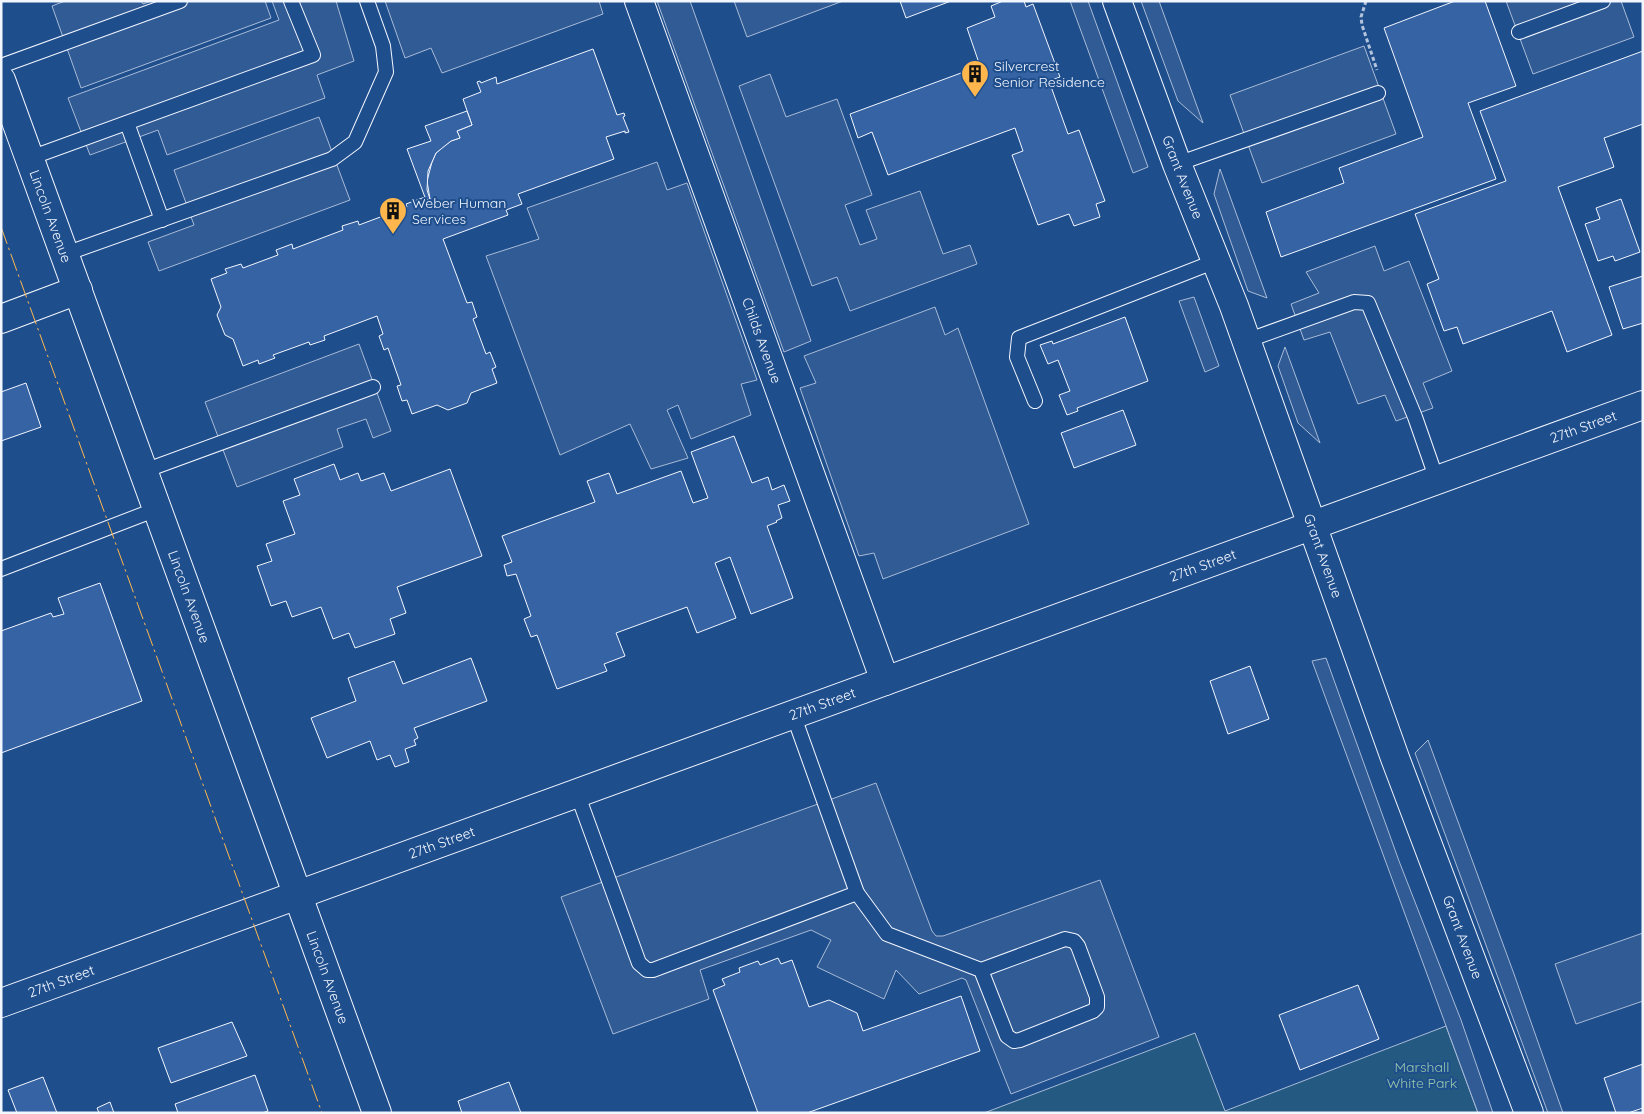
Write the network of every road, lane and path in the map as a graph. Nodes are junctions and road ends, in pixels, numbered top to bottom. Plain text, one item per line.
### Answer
1 (180, 1) edge
2 (291, 1) edge
3 (367, 1) edge
4 (639, 1) edge
5 (1117, 1) edge
6 (1366, 1) edge
7 (1603, 1) edge
8 (1519, 32) dead end
9 (1, 66) edge
10 (1, 80) edge
11 (1378, 93) joint
12 (128, 123) junction
13 (30, 158) junction
14 (1178, 164) junction
15 (162, 220) junction
16 (65, 254) junction
17 (1216, 261) junction
18 (78, 290) junction
19 (1, 319) edge
20 (1246, 341) junction
21 (373, 387) dead end
22 (1035, 401) dead end
23 (1643, 405) edge
24 (144, 471) junction
25 (1437, 480) junction
26 (158, 509) junction
27 (1312, 526) junction
28 (1, 569) edge
29 (885, 681) junction
30 (793, 714) junction
31 (577, 793) junction
32 (857, 893) junction
33 (298, 895) junction
34 (981, 970) junction
35 (1, 1003) edge
36 (377, 1113) edge
37 (1529, 1113) edge

1 - 9 lane
2 - 12 lane
3 - 15 lane
4 - 29 street, Childs Avenue
5 - 14 street, Grant Avenue
6 - 11 path
7 - 8 lane
10 - 13 street, Lincoln Avenue
11 - 14 lane
12 - 13 lane
12 - 15 lane
13 - 16 street, Lincoln Avenue
14 - 17 street, Grant Avenue
15 - 16 lane
16 - 18 street, Lincoln Avenue
17 - 20 street, Grant Avenue
17 - 22 lane
18 - 19 street
18 - 24 street, Lincoln Avenue
20 - 25 lane
20 - 27 street, Grant Avenue
21 - 24 lane
23 - 25 street, 27th Street
24 - 26 street, Lincoln Avenue
25 - 27 street, 27th Street
26 - 28 lane
26 - 33 street, Lincoln Avenue
27 - 29 street, 27th Street
27 - 37 street, Grant Avenue
29 - 30 street, 27th Street
30 - 31 street, 27th Street
30 - 32 lane
31 - 32 lane
31 - 33 street, 27th Street
32 - 34 lane
33 - 35 street, 27th Street
33 - 36 street, Lincoln Avenue
34 - 34 lane

